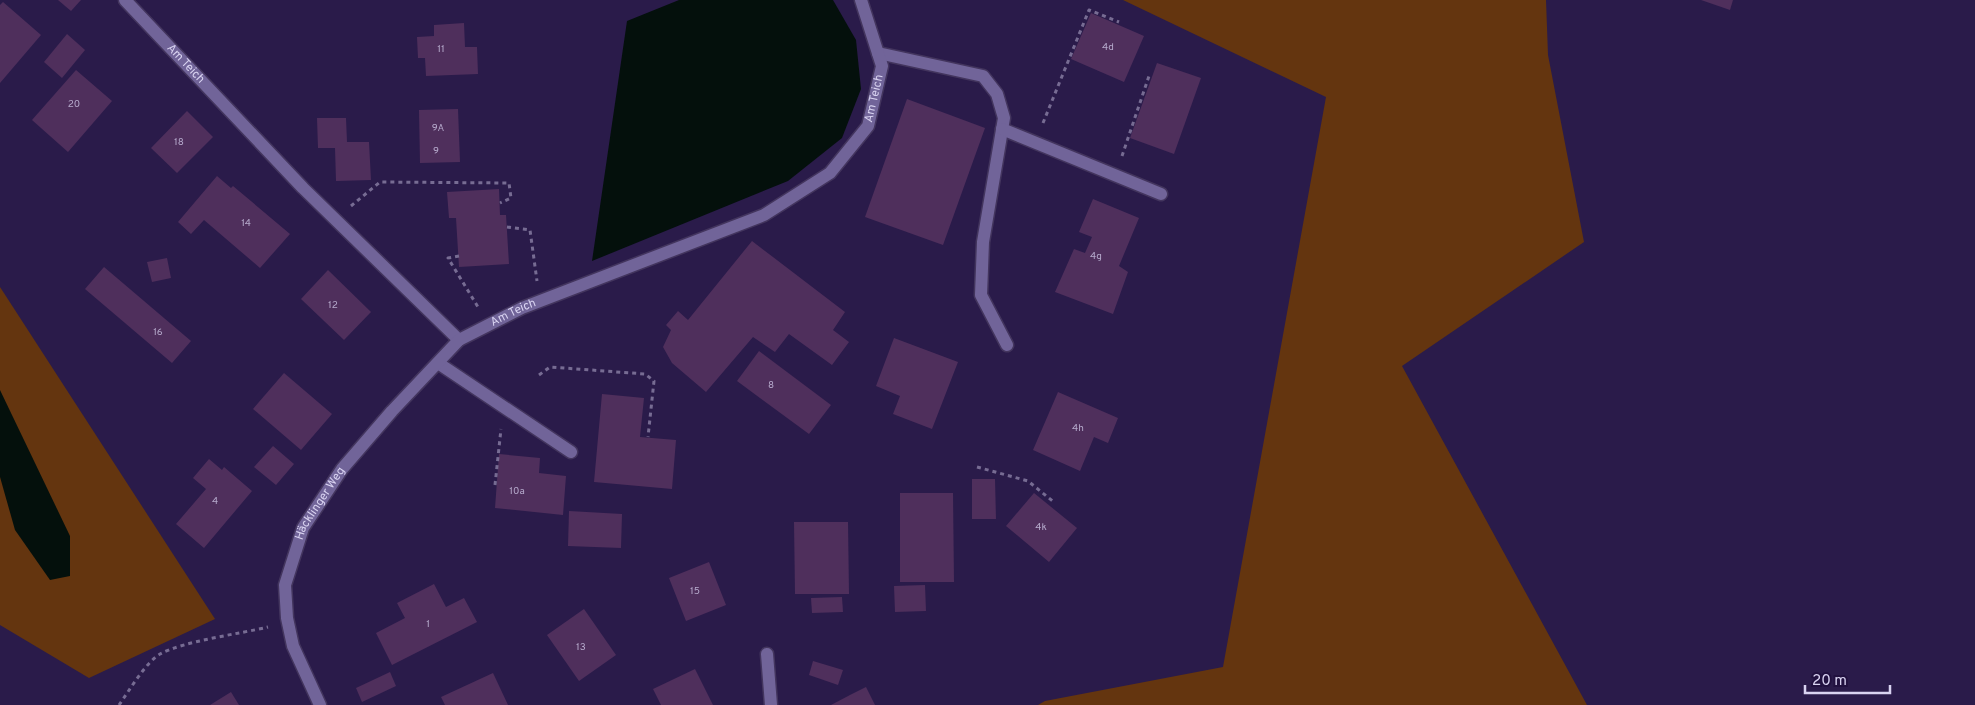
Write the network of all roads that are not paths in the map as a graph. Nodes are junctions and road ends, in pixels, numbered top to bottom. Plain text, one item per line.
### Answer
1 (125, 0) edge
2 (861, 0) edge
3 (878, 53) junction
4 (1002, 129) junction
5 (1161, 194) dead end
6 (459, 340) junction
7 (1007, 345) dead end
8 (438, 363) junction
9 (571, 452) dead end
10 (767, 654) dead end
11 (320, 705) edge
12 (771, 705) edge

1 - 6 street, Am Teich
2 - 3 street, Am Teich
3 - 4 street
3 - 6 street, Am Teich
4 - 5 street
4 - 7 street
6 - 8 street, Häcklinger Weg
8 - 9 street
8 - 11 street, Häcklinger Weg
10 - 12 street

